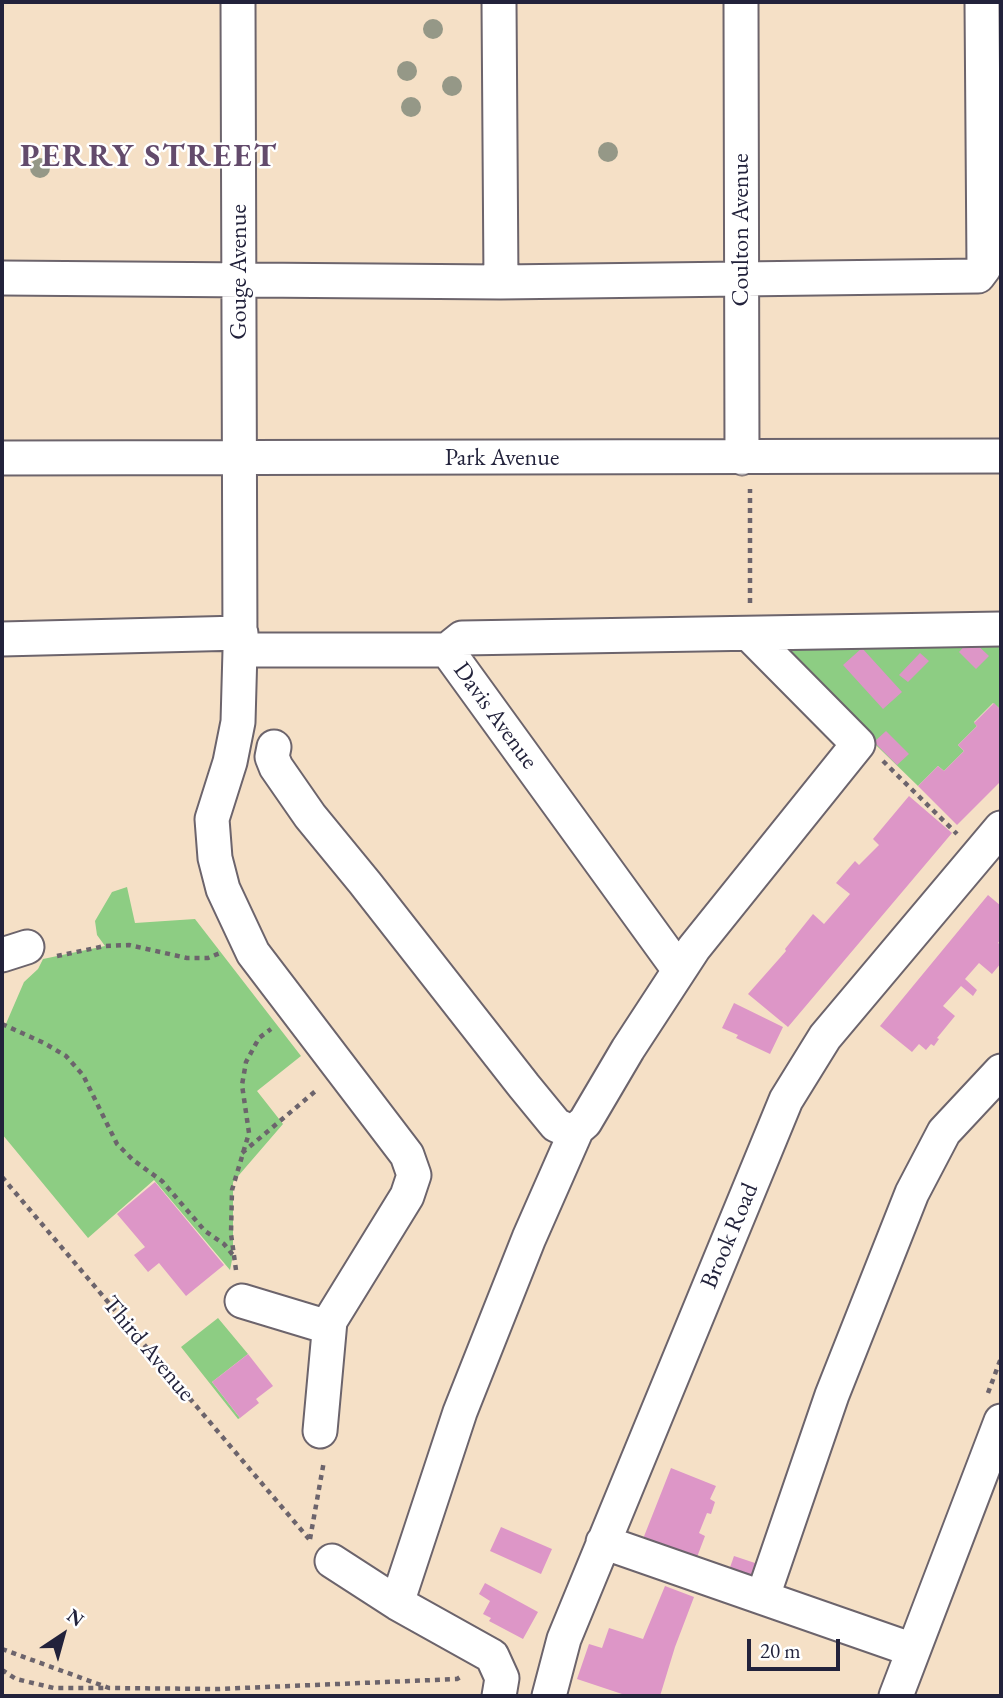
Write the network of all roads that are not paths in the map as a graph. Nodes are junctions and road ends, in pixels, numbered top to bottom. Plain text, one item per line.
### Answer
1 (238, 2) edge
2 (499, 2) edge
3 (741, 2) edge
4 (982, 2) edge
5 (2, 278) edge
6 (740, 278) junction
7 (239, 281) junction
8 (501, 282) junction
9 (1001, 456) edge
10 (240, 457) junction
11 (2, 458) edge
12 (746, 458) junction
13 (1001, 629) edge
14 (750, 635) junction
15 (2, 639) edge
16 (240, 642) junction
17 (447, 650) junction
18 (274, 747) dead end
19 (992, 844) edge
20 (679, 970) junction
21 (1001, 1071) edge
22 (578, 1129) junction
23 (242, 1301) road end
24 (328, 1327) junction
25 (1001, 1421) edge
26 (323, 1442) road end
27 (603, 1542) junction
28 (321, 1550) road end
29 (763, 1596) junction
30 (397, 1603) junction
31 (913, 1650) junction
32 (500, 1685) edge
33 (549, 1696) edge
34 (896, 1696) edge

1 - 7 street, Gouge Avenue
2 - 8 street
3 - 6 street, Coulton Avenue
4 - 6 street
5 - 7 street
6 - 8 street
6 - 12 street, Coulton Avenue
7 - 8 street
7 - 10 street, Gouge Avenue
9 - 12 street, Park Avenue
10 - 11 street, Park Avenue
10 - 12 street, Park Avenue
10 - 16 street
13 - 14 street
14 - 17 street
14 - 20 street
15 - 16 street, Davis Avenue
16 - 17 street, Davis Avenue
16 - 24 street
17 - 20 street, Davis Avenue
18 - 22 street
19 - 27 street, Brook Road
20 - 22 street
21 - 29 street
22 - 30 street
23 - 24 street
24 - 26 street
25 - 31 street
27 - 29 street
27 - 33 street, Brook Road
28 - 30 street
29 - 31 street
30 - 32 street
31 - 34 street

